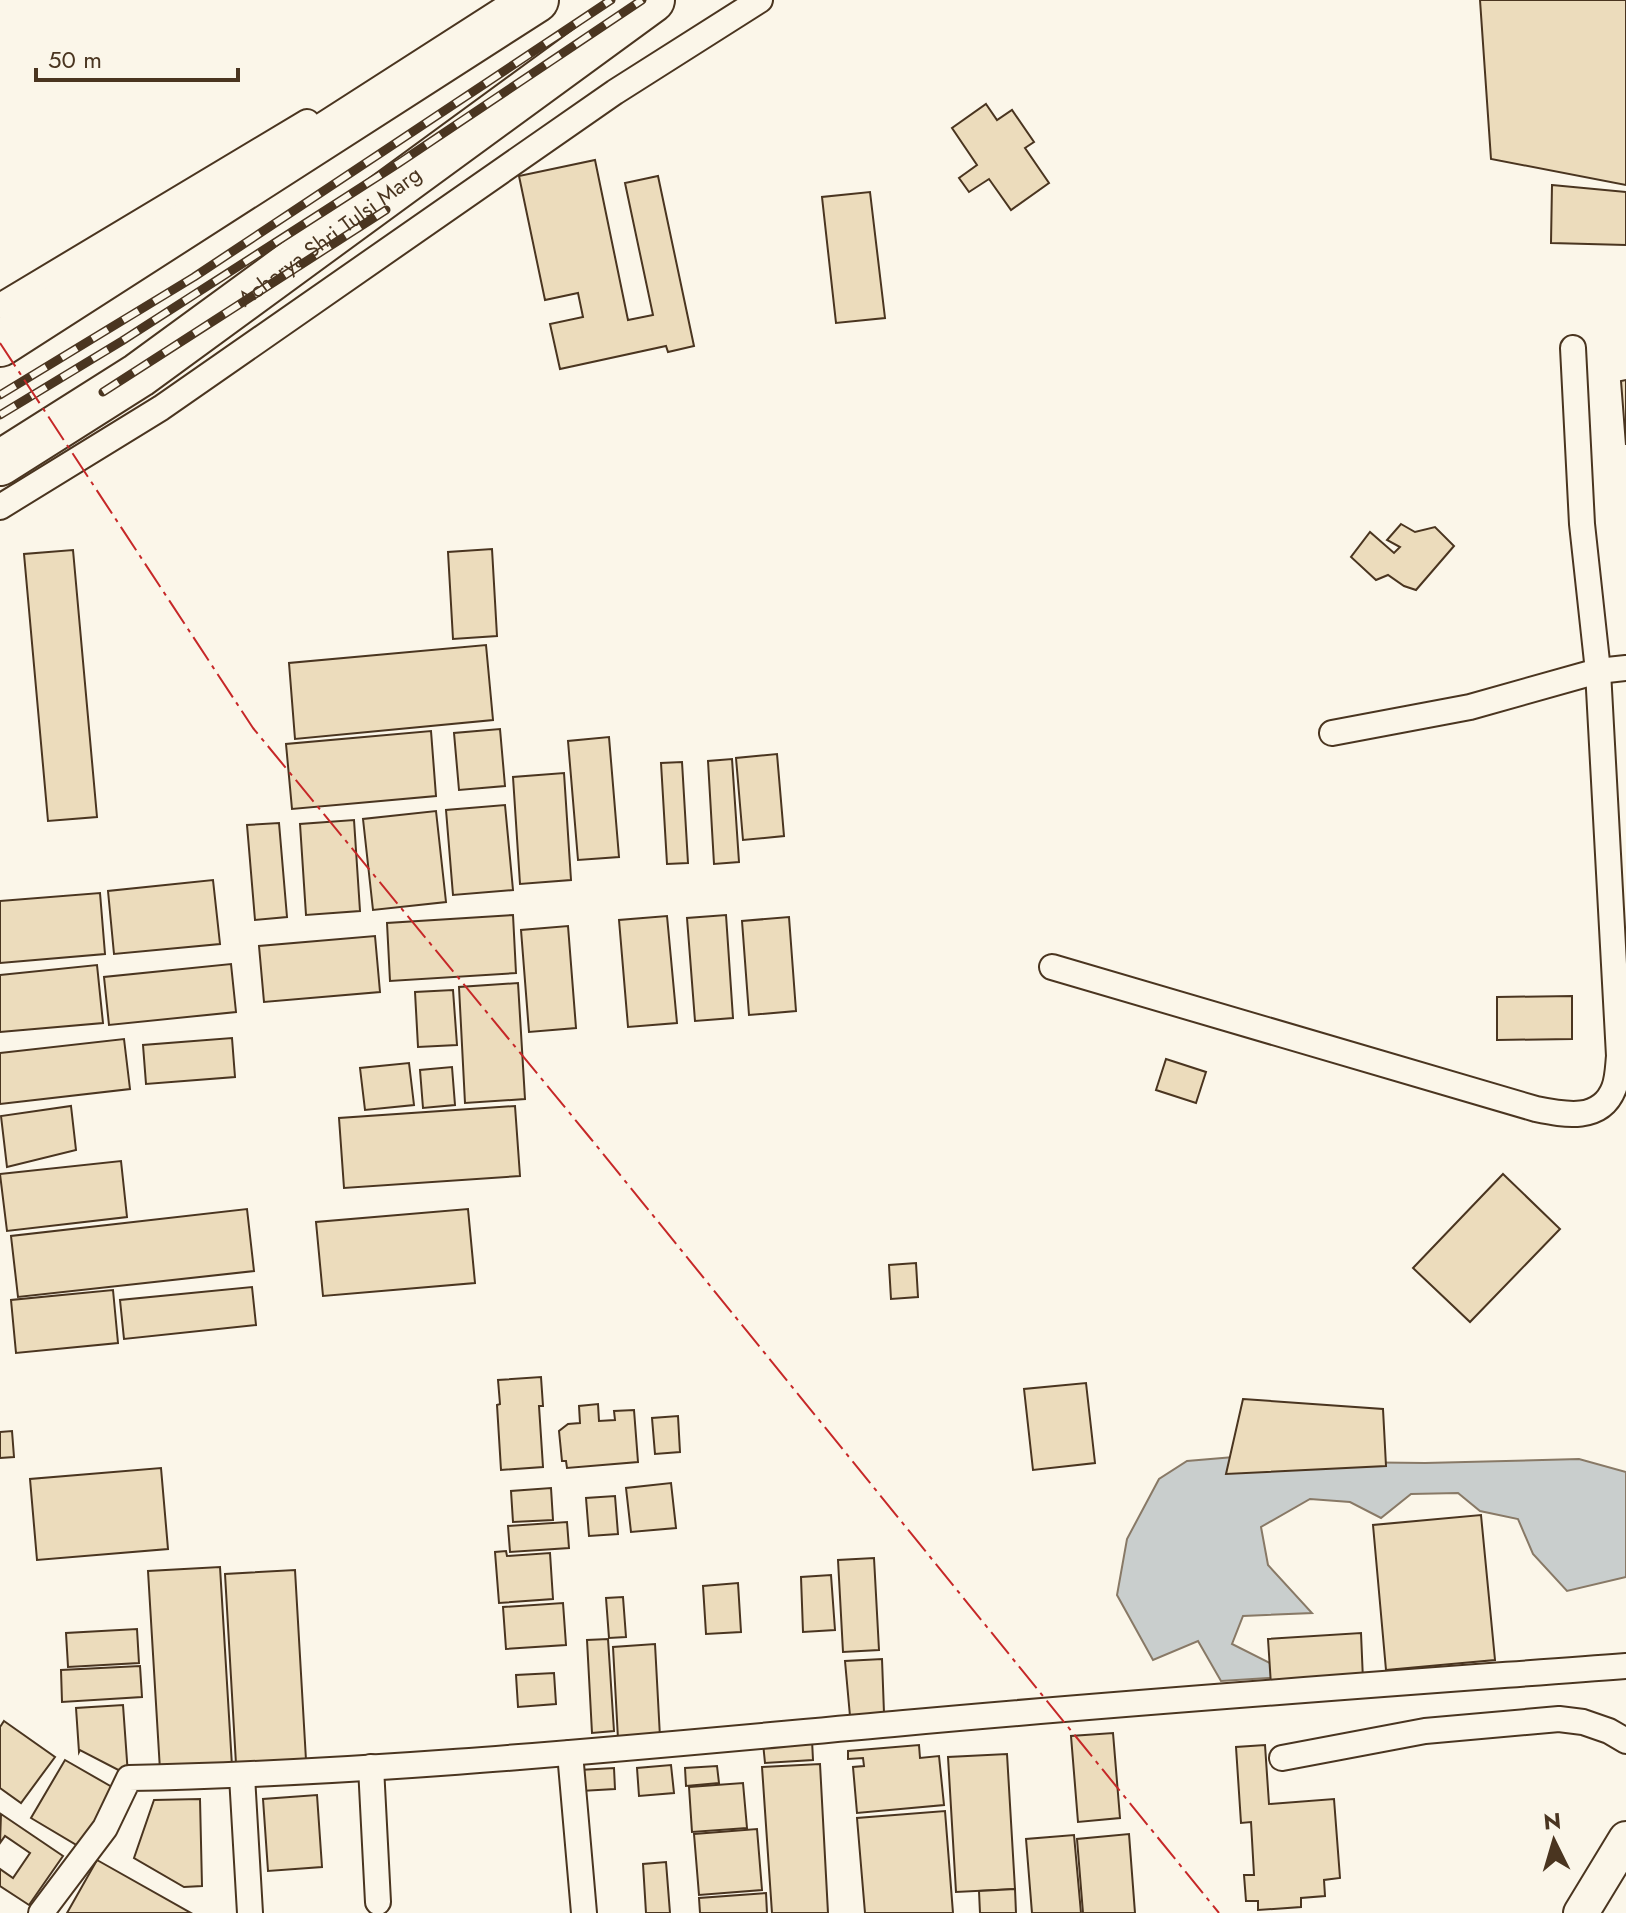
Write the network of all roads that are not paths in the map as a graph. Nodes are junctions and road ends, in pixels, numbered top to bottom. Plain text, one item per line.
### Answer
1 (511, 0) edge
2 (536, 0) edge
3 (652, 0) edge
4 (760, 0) edge
5 (0, 306) edge
6 (0, 344) edge
7 (1573, 348) dead end
8 (0, 463) edge
9 (0, 507) edge
10 (1626, 668) edge
11 (1598, 671) junction
12 (1332, 733) dead end
13 (1052, 967) dead end
14 (1626, 1666) edge
15 (1626, 1741) edge
16 (570, 1753) junction
17 (1282, 1758) dead end
18 (371, 1767) junction
19 (242, 1776) junction
20 (1626, 1839) edge
21 (378, 1902) dead end
22 (41, 1913) edge
23 (250, 1913) edge
24 (584, 1913) edge
25 (1581, 1913) edge

1 - 5 street
2 - 6 highway
3 - 8 highway, Acharya Shri Tulsi Marg
4 - 9 street
7 - 11 street
10 - 11 street
11 - 12 street
11 - 13 street
14 - 16 street
15 - 17 street
16 - 18 street
16 - 24 street
18 - 19 street
18 - 21 street
19 - 22 street
19 - 23 street
20 - 25 street

